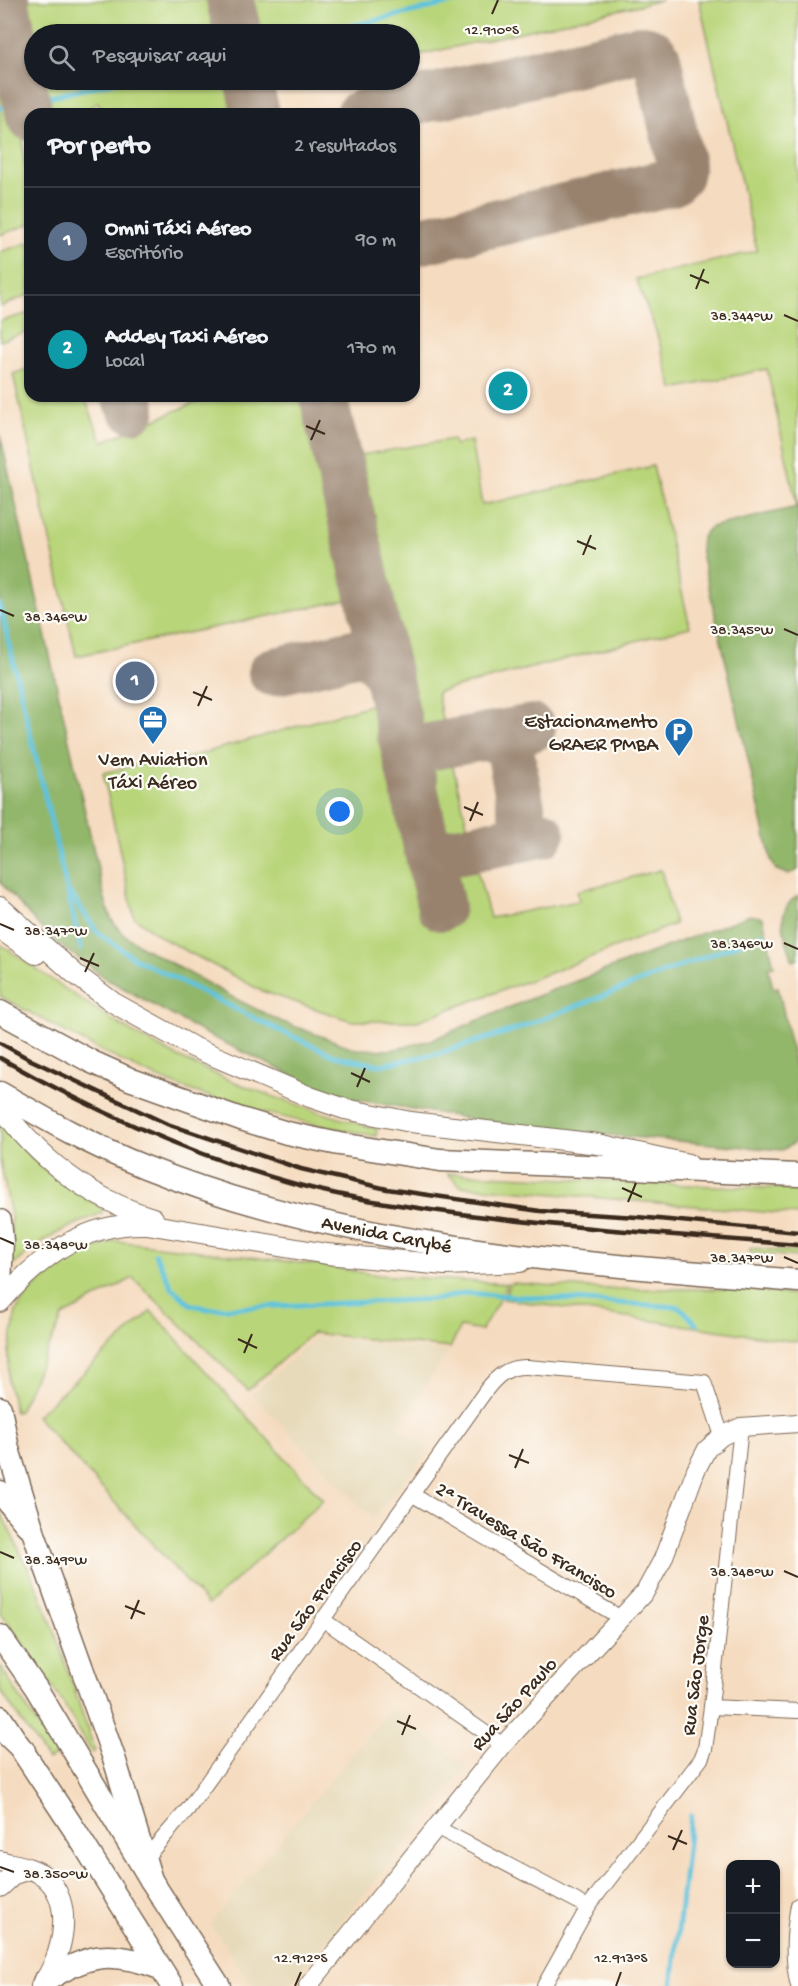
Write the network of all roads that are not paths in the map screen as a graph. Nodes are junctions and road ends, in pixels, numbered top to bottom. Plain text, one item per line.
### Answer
1 (0, 906) edge
2 (0, 929) edge
3 (114, 1003) junction
4 (0, 1012) edge
5 (0, 1093) edge
6 (0, 1105) edge
7 (719, 1171) junction
8 (798, 1175) edge
9 (0, 1221) edge
10 (202, 1233) junction
11 (554, 1260) junction
12 (798, 1281) edge
13 (0, 1285) edge
14 (0, 1302) edge
15 (0, 1408) edge
16 (793, 1423) edge
17 (741, 1427) junction
18 (722, 1436) junction
19 (0, 1492) edge
20 (413, 1495) junction
21 (34, 1534) junction
22 (621, 1618) junction
23 (322, 1619) junction
24 (0, 1636) edge
25 (711, 1707) junction
26 (798, 1711) edge
27 (0, 1717) edge
28 (0, 1728) edge
29 (503, 1745) junction
30 (24, 1752) junction
31 (436, 1827) junction
32 (0, 1861) edge
33 (29, 1869) junction
34 (147, 1870) junction
35 (0, 1887) edge
36 (798, 1905) edge
37 (588, 1907) junction
38 (166, 1977) edge
39 (43, 1984) edge
40 (219, 1986) edge
41 (308, 1986) edge
42 (544, 1986) edge
43 (798, 1986) edge

1 - 3 main road
2 - 3 main road
3 - 7 main road
4 - 7 main road
5 - 11 main road, Avenida Carybé
6 - 10 main road
7 - 8 main road
9 - 13 main road
10 - 11 main road
10 - 14 main road
11 - 12 main road, Avenida Carybé
15 - 21 main road
16 - 17 street
17 - 18 street
17 - 25 street, Rua São Jorge
18 - 20 street, Rua São Francisco
18 - 22 street, Rua São Paulo
19 - 21 main road
20 - 22 street, 2ª Travessa São Francisco
20 - 23 street, Rua São Francisco
21 - 34 main road
22 - 29 street, Rua São Paulo
23 - 29 street
23 - 34 street, Rua São Francisco
24 - 34 main road
25 - 26 street
25 - 37 street, Rua São Jorge
27 - 30 main road
28 - 30 main road
29 - 31 street, Rua São Paulo
30 - 38 main road
31 - 37 street
31 - 41 street, Rua São Paulo
32 - 33 main road
33 - 35 main road
33 - 39 main road
34 - 40 main road
36 - 43 street
37 - 42 street, Rua São Jorge
38 - 39 main road

